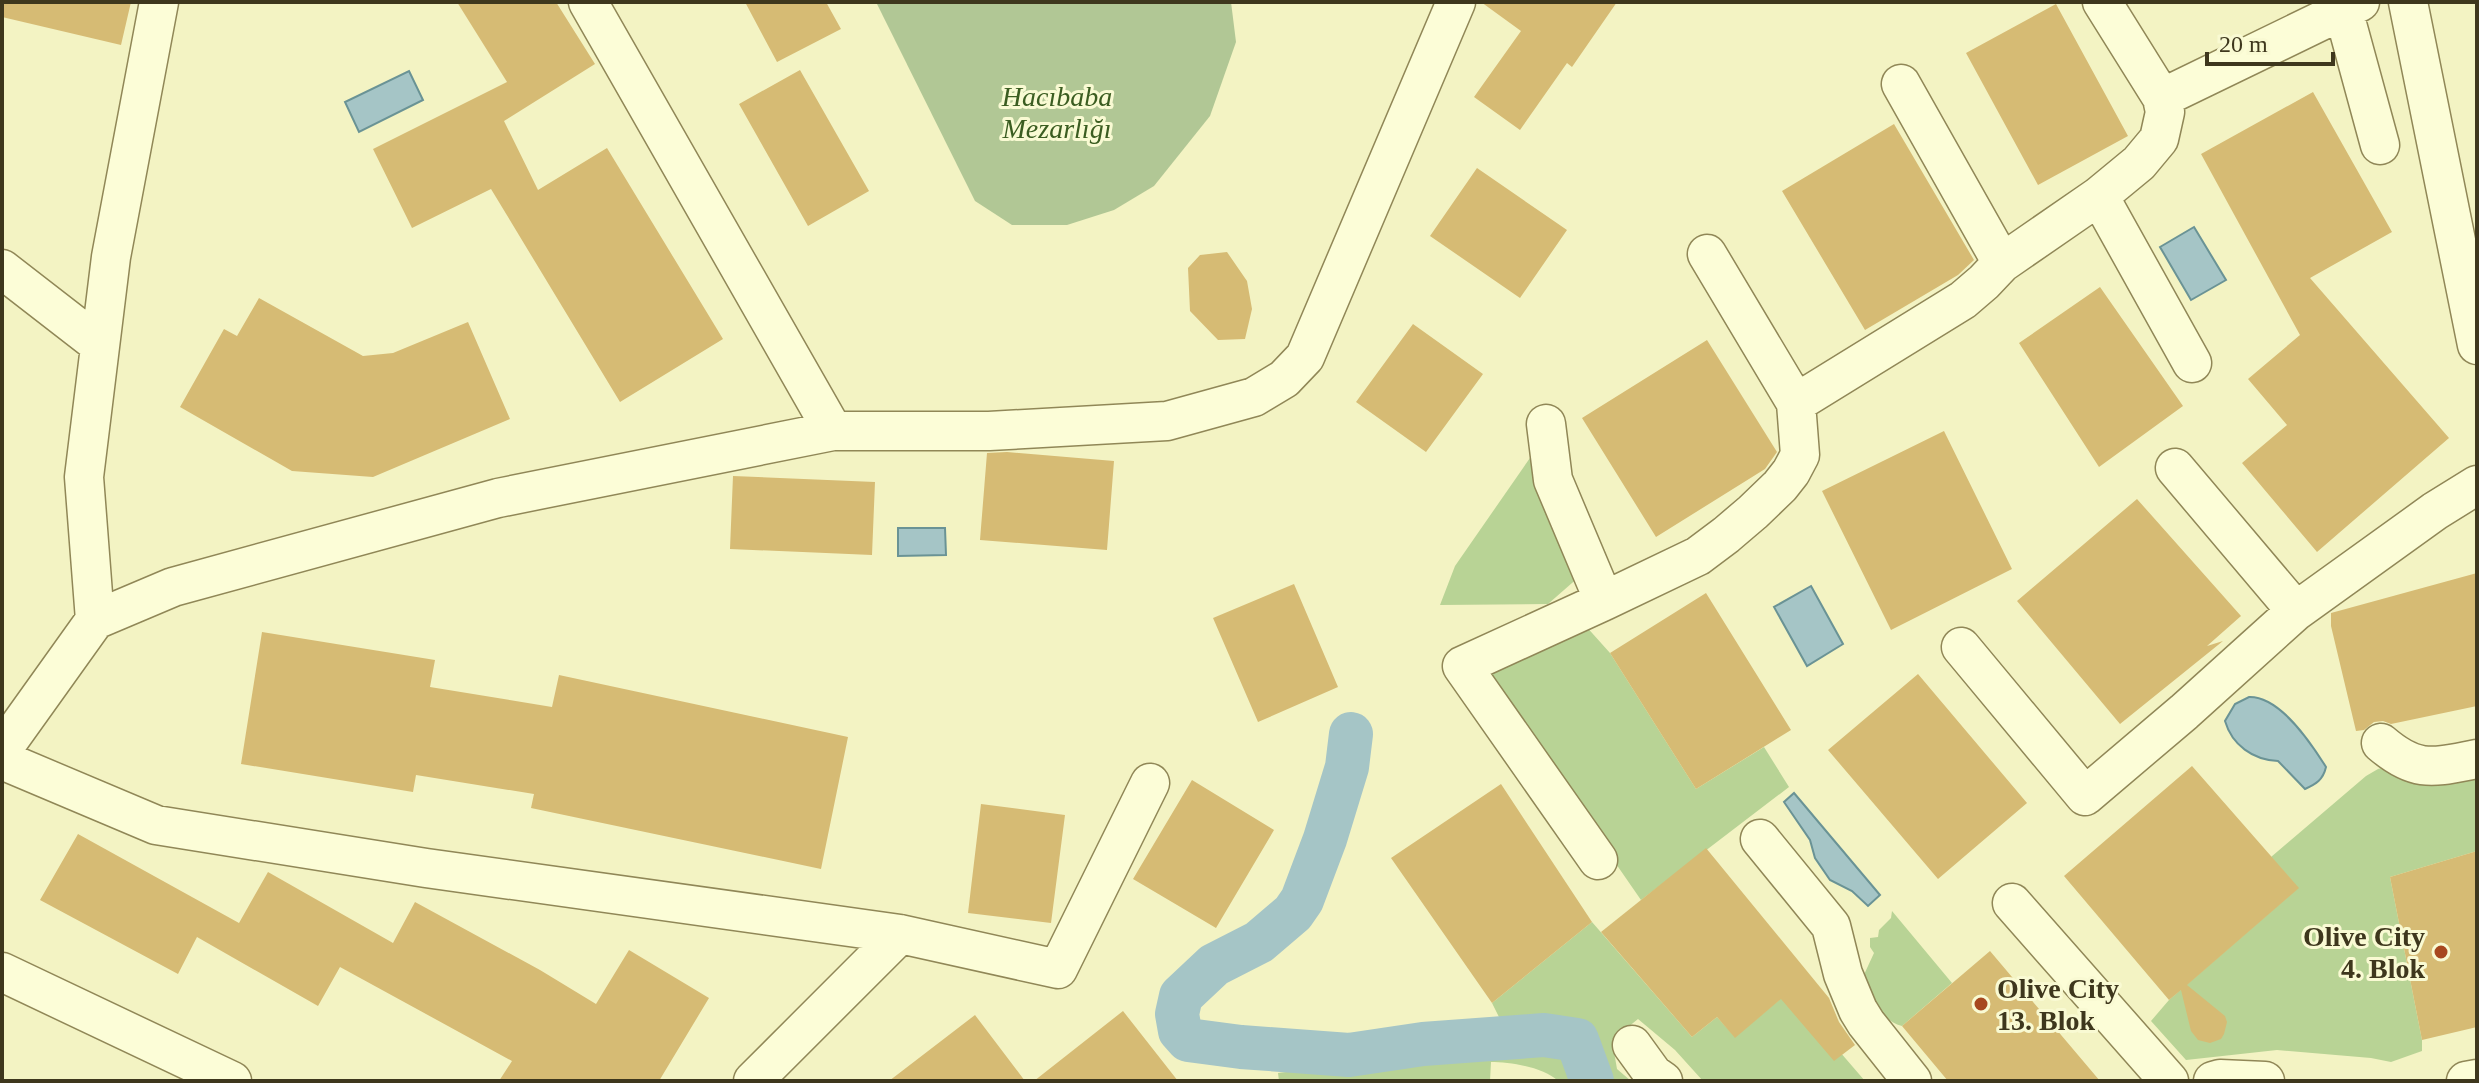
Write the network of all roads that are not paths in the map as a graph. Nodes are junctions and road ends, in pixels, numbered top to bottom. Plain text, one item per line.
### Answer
1 (159, 2) edge
2 (588, 2) edge
3 (1456, 2) edge
4 (2102, 2) edge
5 (2408, 2) edge
6 (2348, 4) edge
7 (1901, 84) dead end
8 (2162, 98) junction
9 (2380, 145) dead end
10 (2099, 196) junction
11 (1707, 254) dead end
12 (2002, 263) junction
13 (2, 269) edge
14 (100, 345) junction
15 (2477, 345) edge
16 (2192, 363) dead end
17 (1796, 403) junction
18 (1546, 424) dead end
19 (833, 431) junction
20 (2175, 468) dead end
21 (2477, 485) edge
22 (1604, 601) junction
23 (2296, 611) junction
24 (95, 620) junction
25 (1961, 647) dead end
26 (2381, 743) dead end
27 (2, 750) edge
28 (2477, 759) edge
29 (2, 760) edge
30 (1150, 783) dead end
31 (1760, 839) dead end
32 (1598, 860) dead end
33 (2012, 903) dead end
34 (900, 934) junction
35 (2, 972) edge
36 (1632, 1045) dead end
37 (2477, 1079) edge
38 (232, 1081) edge
39 (753, 1081) edge
40 (1663, 1081) edge
41 (1912, 1081) edge
42 (2169, 1081) edge
43 (2213, 1081) edge
44 (2265, 1081) edge
45 (2466, 1081) edge

1 - 14 street
2 - 19 street
3 - 19 street
4 - 8 street
5 - 15 street
6 - 8 street
6 - 9 street
7 - 12 street
8 - 10 street
10 - 12 street
10 - 16 street
11 - 17 street
12 - 17 street
13 - 14 street
14 - 24 street
17 - 22 street
18 - 22 street
19 - 24 street
20 - 23 street
21 - 23 street
22 - 32 street
23 - 25 street
24 - 27 street
26 - 28 street
29 - 34 street
30 - 34 street
31 - 41 street
33 - 42 street
34 - 39 street
35 - 38 street
36 - 40 street
37 - 45 street
43 - 44 street

